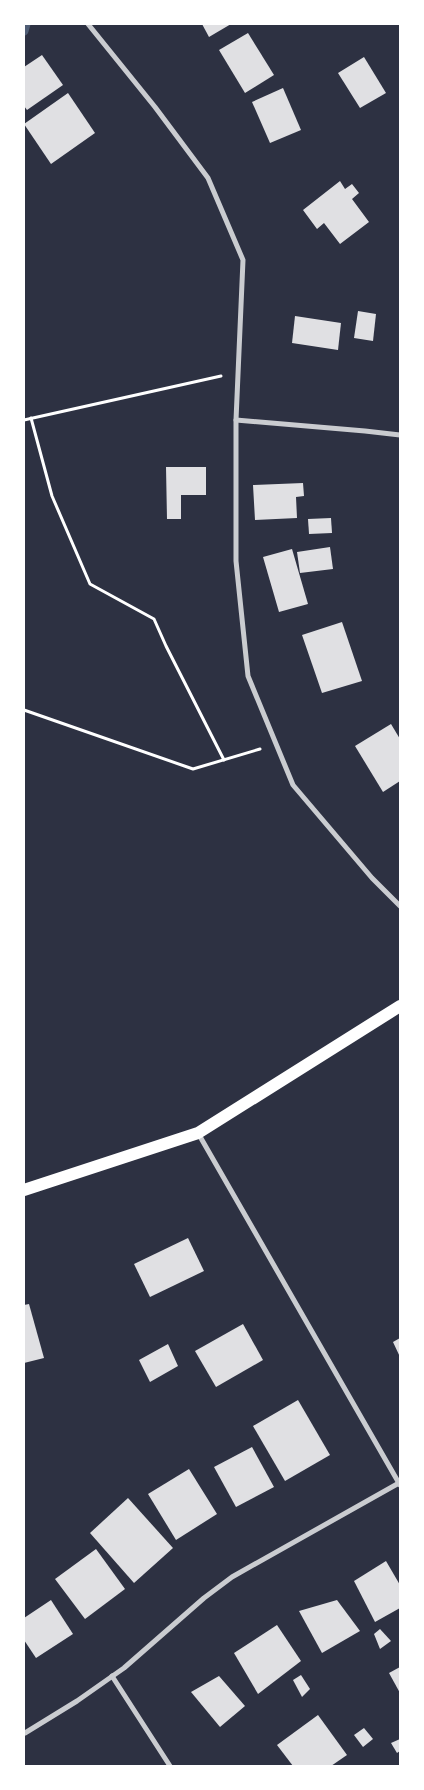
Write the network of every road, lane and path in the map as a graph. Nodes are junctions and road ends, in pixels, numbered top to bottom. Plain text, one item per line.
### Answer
1 (88, 24) edge
2 (238, 372) junction
3 (31, 418) junction
4 (24, 420) edge
5 (236, 420) junction
6 (400, 435) edge
7 (24, 710) edge
8 (276, 744) junction
9 (224, 760) junction
10 (400, 906) edge
11 (400, 1006) edge
12 (198, 1133) junction
13 (24, 1190) edge
14 (400, 1484) edge
15 (112, 1676) junction
16 (25, 1733) edge
17 (170, 1766) edge

1 - 2 street
2 - 3 path
2 - 5 street
3 - 4 path
3 - 9 path
5 - 6 street
5 - 8 street
7 - 9 path
8 - 9 path
8 - 10 street
11 - 12 main road
12 - 13 main road
12 - 14 street
14 - 15 street
15 - 16 street
15 - 17 street

